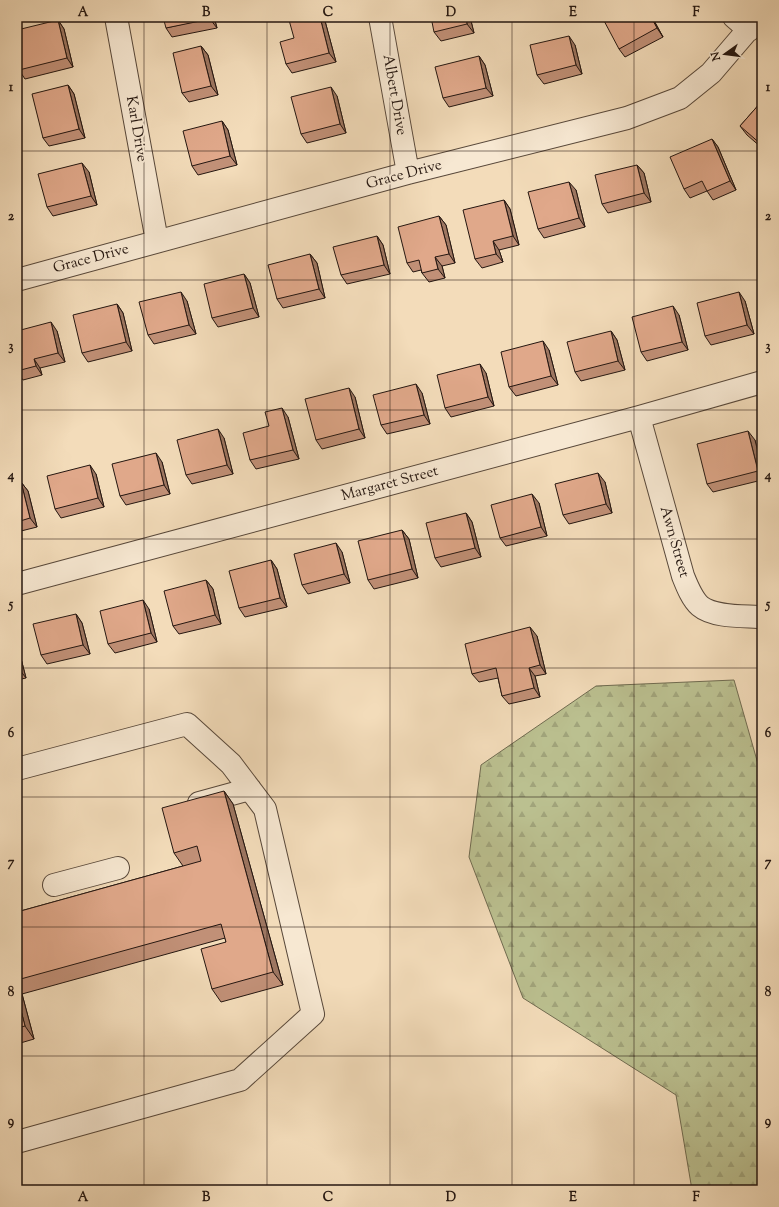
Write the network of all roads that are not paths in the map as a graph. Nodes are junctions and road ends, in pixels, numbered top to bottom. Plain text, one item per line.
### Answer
1 (116, 17) edge
2 (380, 17) edge
3 (747, 21) edge
4 (408, 173) junction
5 (157, 241) junction
6 (17, 280) edge
7 (762, 382) edge
8 (639, 417) junction
9 (17, 584) edge
10 (758, 617) dead end
11 (17, 769) edge
12 (250, 789) junction
13 (182, 807) edge
14 (118, 868) dead end
15 (54, 885) dead end
16 (17, 1142) edge

1 - 5 street, Karl Drive
2 - 4 street, Albert Drive
3 - 4 street, Grace Drive
4 - 5 street, Grace Drive
5 - 6 street, Grace Drive
7 - 8 street, Margaret Street
8 - 9 street, Margaret Street
8 - 10 street, Awn Street
11 - 12 street
12 - 13 street
12 - 16 street
14 - 15 street

